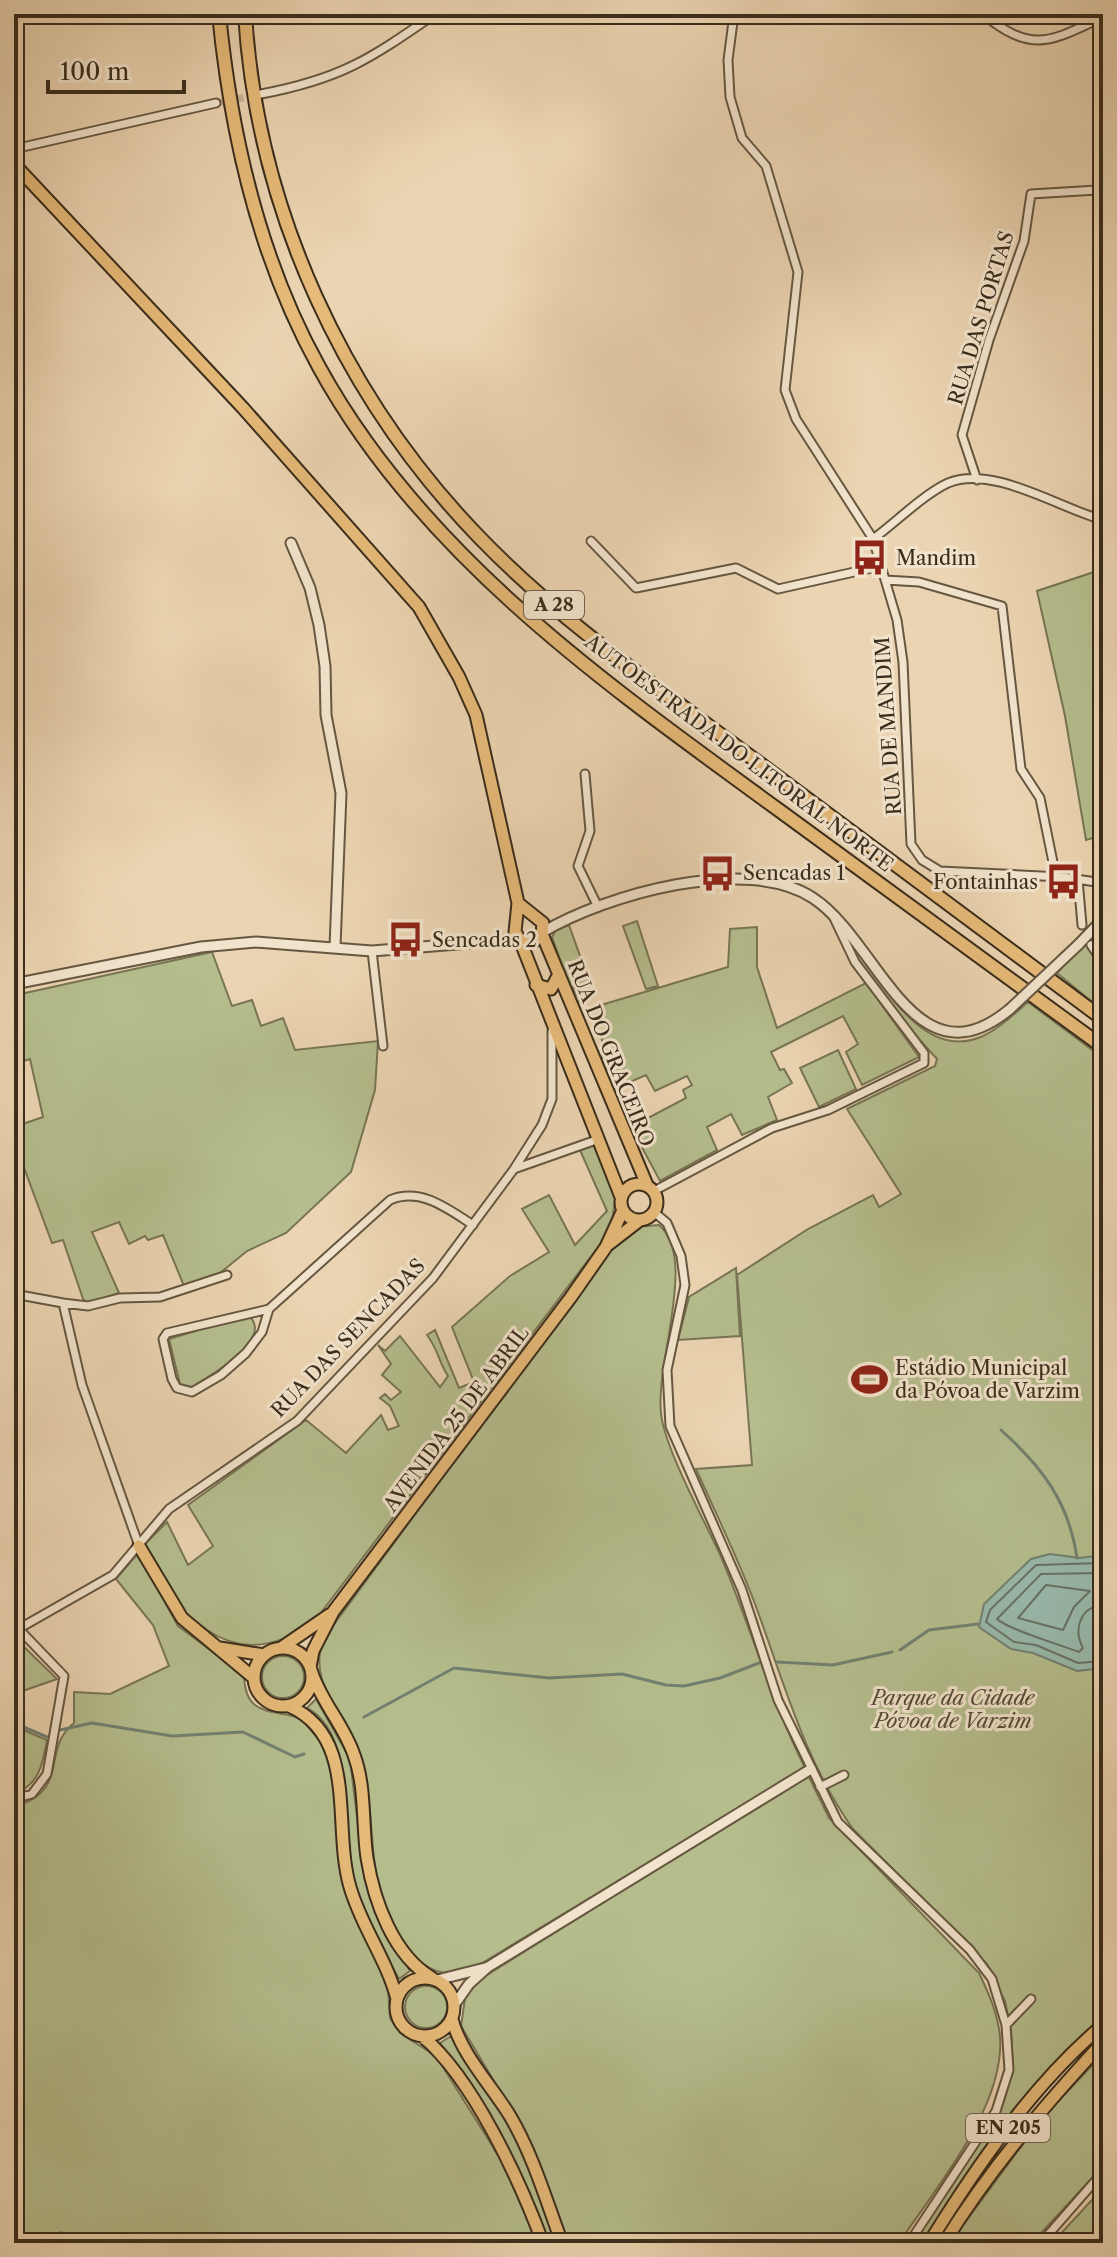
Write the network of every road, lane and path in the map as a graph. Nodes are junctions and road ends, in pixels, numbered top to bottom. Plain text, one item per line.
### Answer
1 (219, 14) edge
2 (245, 14) edge
3 (435, 14) edge
4 (734, 14) edge
5 (983, 14) edge
6 (1103, 17) edge
7 (261, 94) tunnel mouth
8 (216, 103) tunnel mouth
9 (14, 149) edge
10 (14, 164) edge
11 (1103, 179) edge
12 (977, 480) junction
13 (1103, 520) edge
14 (873, 539) junction
15 (591, 541) dead end
16 (291, 543) dead end
17 (881, 566) junction
18 (885, 580) junction
19 (585, 774) dead end
20 (1056, 877) junction
21 (1078, 879) junction
22 (1103, 883) edge
23 (518, 903) junction
24 (598, 907) junction
25 (831, 912) junction
26 (531, 913) junction
27 (1103, 919) edge
28 (1082, 925) dead end
29 (546, 932) junction
30 (515, 934) junction
31 (1091, 945) dead end
32 (335, 947) junction
33 (372, 951) junction
34 (1103, 963) edge
35 (559, 974) junction
36 (14, 984) edge
37 (536, 985) junction
38 (1103, 1019) edge
39 (552, 1022) junction
40 (383, 1046) dead end
41 (1103, 1047) edge
42 (599, 1139) junction
43 (514, 1169) junction
44 (650, 1188) junction
45 (621, 1197) junction
46 (623, 1210) junction
47 (654, 1212) junction
48 (640, 1220) junction
49 (473, 1225) junction
50 (606, 1247) junction
51 (227, 1275) dead end
52 (14, 1294) edge
53 (63, 1303) junction
54 (269, 1309) junction
55 (139, 1546) junction
56 (333, 1612) junction
57 (17, 1626) edge
58 (220, 1648) junction
59 (279, 1649) junction
60 (264, 1655) junction
61 (311, 1670) junction
62 (254, 1678) junction
63 (289, 1706) junction
64 (811, 1769) junction
65 (844, 1775) dead end
66 (820, 1787) junction
67 (14, 1799) edge
68 (488, 1967) junction
69 (435, 1979) junction
70 (397, 1999) junction
71 (1031, 1999) dead end
72 (455, 2004) junction
73 (452, 2019) junction
74 (1006, 2025) junction
75 (1103, 2025) edge
76 (422, 2036) junction
77 (1103, 2042) edge
78 (1103, 2172) edge
79 (61, 2237) dead end
80 (54, 2243) edge
81 (543, 2243) edge
82 (562, 2243) edge
83 (909, 2243) edge
84 (929, 2243) edge
85 (944, 2243) edge
86 (1041, 2243) edge

1 - 41 highway, AUTOESTRADA DO LITORAL NORTE / A 28
2 - 38 highway, AUTOESTRADA DO LITORAL NORTE / A 28
3 - 7 street
4 - 14 street, RUA DE MANDIM
5 - 6 street
8 - 9 street
10 - 23 main road
11 - 12 street, RUA DAS PORTAS
12 - 13 street
12 - 14 street
14 - 17 street, RUA DE MANDIM
15 - 17 street
16 - 32 street
17 - 18 street, RUA DE MANDIM
18 - 20 street
18 - 20 street, RUA DE MANDIM
19 - 24 street
20 - 21 street, RUA DE MANDIM
21 - 22 street, RUA DE MANDIM
21 - 28 street
23 - 26 main road
23 - 30 main road
24 - 25 street
24 - 29 street
25 - 27 street, bridge
25 - 44 street
26 - 29 main road
26 - 30 main road
29 - 30 main road
29 - 35 main road, RUA DO GRACEIRO
30 - 33 street
30 - 37 main road
31 - 34 street
32 - 33 street
32 - 36 street
33 - 40 street
35 - 37 main road
35 - 44 main road, RUA DO GRACEIRO
37 - 39 main road
39 - 42 main road
39 - 43 street, RUA DAS SENCADAS
42 - 43 street
42 - 45 main road
43 - 49 street, RUA DAS SENCADAS
44 - 45 main road
44 - 47 main road
45 - 46 main road
46 - 48 main road
46 - 50 main road, AVENIDA 25 DE ABRIL
47 - 48 main road, AVENIDA 25 DE ABRIL
47 - 64 street
48 - 50 main road, AVENIDA 25 DE ABRIL
49 - 54 street
49 - 55 street, RUA DAS SENCADAS
50 - 56 main road, AVENIDA 25 DE ABRIL
51 - 53 street
52 - 53 street
53 - 55 street
54 - 54 street
55 - 57 street, RUA DAS SENCADAS
55 - 58 main road
56 - 59 main road, AVENIDA 25 DE ABRIL
56 - 61 main road, AVENIDA 25 DE ABRIL
57 - 67 street
58 - 60 main road
58 - 62 main road
59 - 60 main road, AVENIDA 25 DE ABRIL
59 - 61 main road
60 - 62 main road
61 - 63 main road, AVENIDA 25 DE ABRIL
61 - 69 main road
62 - 63 main road
63 - 70 main road
64 - 66 street
64 - 68 street
65 - 66 street
66 - 74 street
68 - 69 street
68 - 72 street
69 - 70 main road
69 - 72 main road
70 - 76 main road
71 - 74 street
72 - 73 main road
73 - 76 main road
73 - 82 main road
74 - 83 street
75 - 84 main road, EN 205
76 - 81 main road
77 - 85 main road, EN 205
78 - 86 street
79 - 80 street

